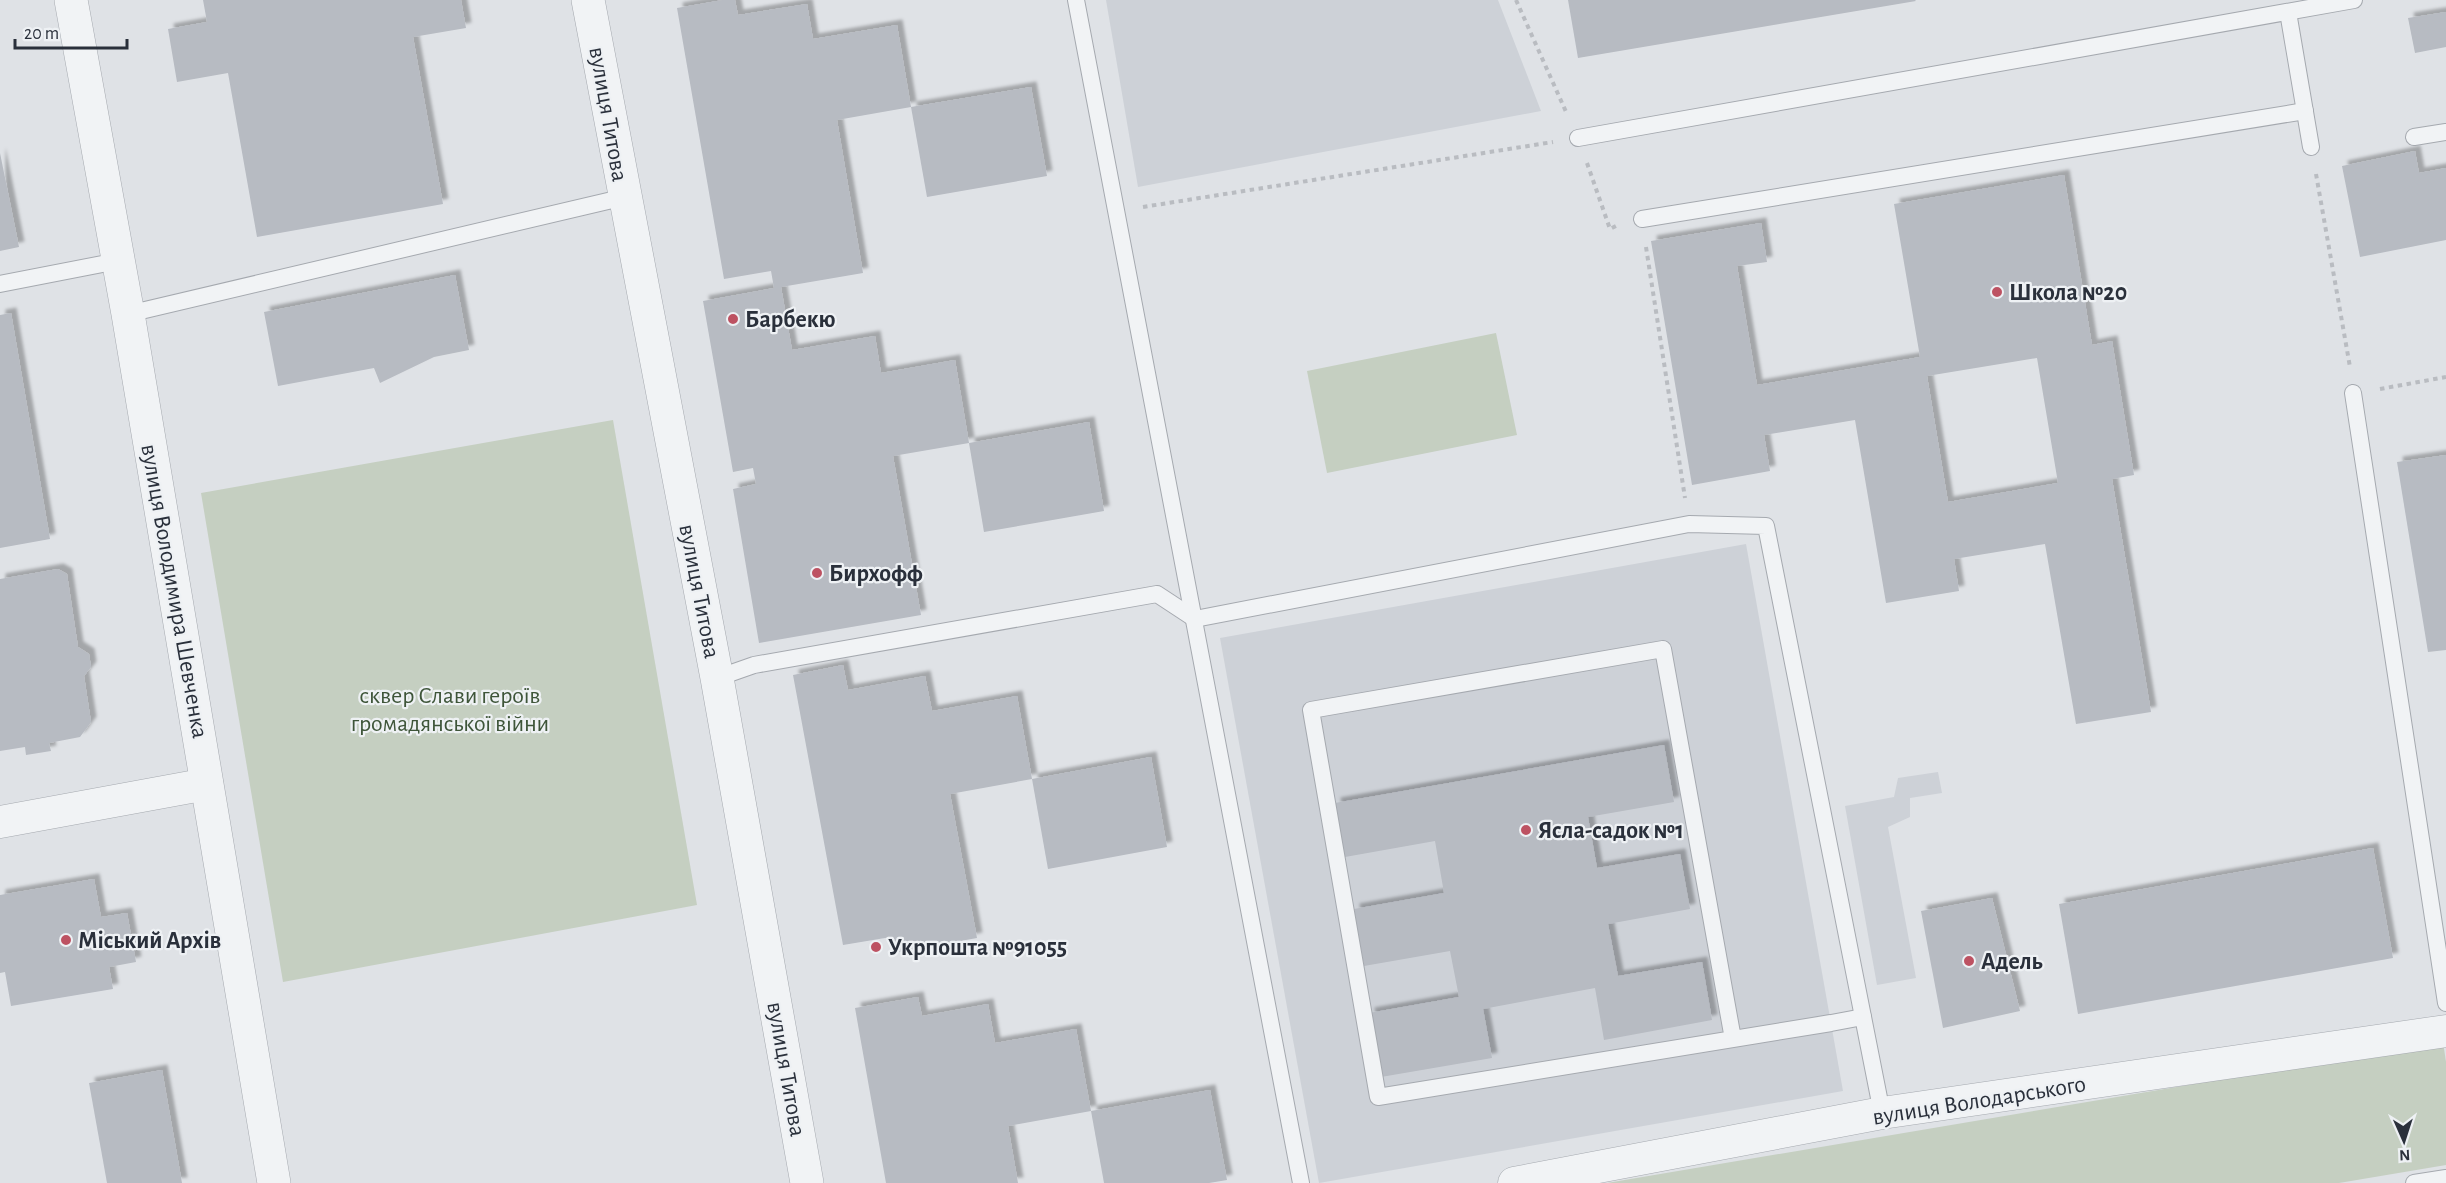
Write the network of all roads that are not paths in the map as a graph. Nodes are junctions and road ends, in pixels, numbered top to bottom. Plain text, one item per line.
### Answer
1 (71, 0) edge
2 (588, 0) edge
3 (1076, 0) edge
4 (2354, 0) edge
5 (2288, 12) junction
6 (2305, 111) junction
7 (2446, 132) edge
8 (2414, 137) dead end
9 (1578, 138) road end
10 (2311, 147) road end
11 (624, 197) junction
12 (1642, 219) road end
13 (118, 261) junction
14 (0, 284) edge
15 (128, 314) junction
16 (2354, 393) road end
17 (1195, 619) junction
18 (717, 678) junction
19 (207, 784) junction
20 (0, 822) edge
21 (2446, 1002) edge
22 (1863, 1017) junction
23 (2446, 1031) edge
24 (1733, 1039) junction
25 (1882, 1113) junction
26 (2446, 1178) edge
27 (274, 1183) edge
28 (807, 1183) edge
29 (1300, 1183) edge
30 (1514, 1183) edge
31 (2414, 1183) edge

1 - 13 street, вулиця Володимира Шевченка
2 - 11 street, вулиця Титова
3 - 17 lane
4 - 5 lane
5 - 6 lane
5 - 9 lane
6 - 10 lane
6 - 12 lane
7 - 8 lane
11 - 15 lane
11 - 18 street, вулиця Титова
13 - 14 lane
13 - 15 street, вулиця Володимира Шевченка
15 - 19 street, вулиця Володимира Шевченка
16 - 21 lane
17 - 18 lane
17 - 22 lane
17 - 29 lane
18 - 28 street, вулиця Титова
19 - 20 street
19 - 27 street, вулиця Володимира Шевченка
22 - 24 lane
22 - 25 lane
23 - 25 street, вулиця Володарського
24 - 24 lane
25 - 30 street, вулиця Володарського
26 - 31 lane

